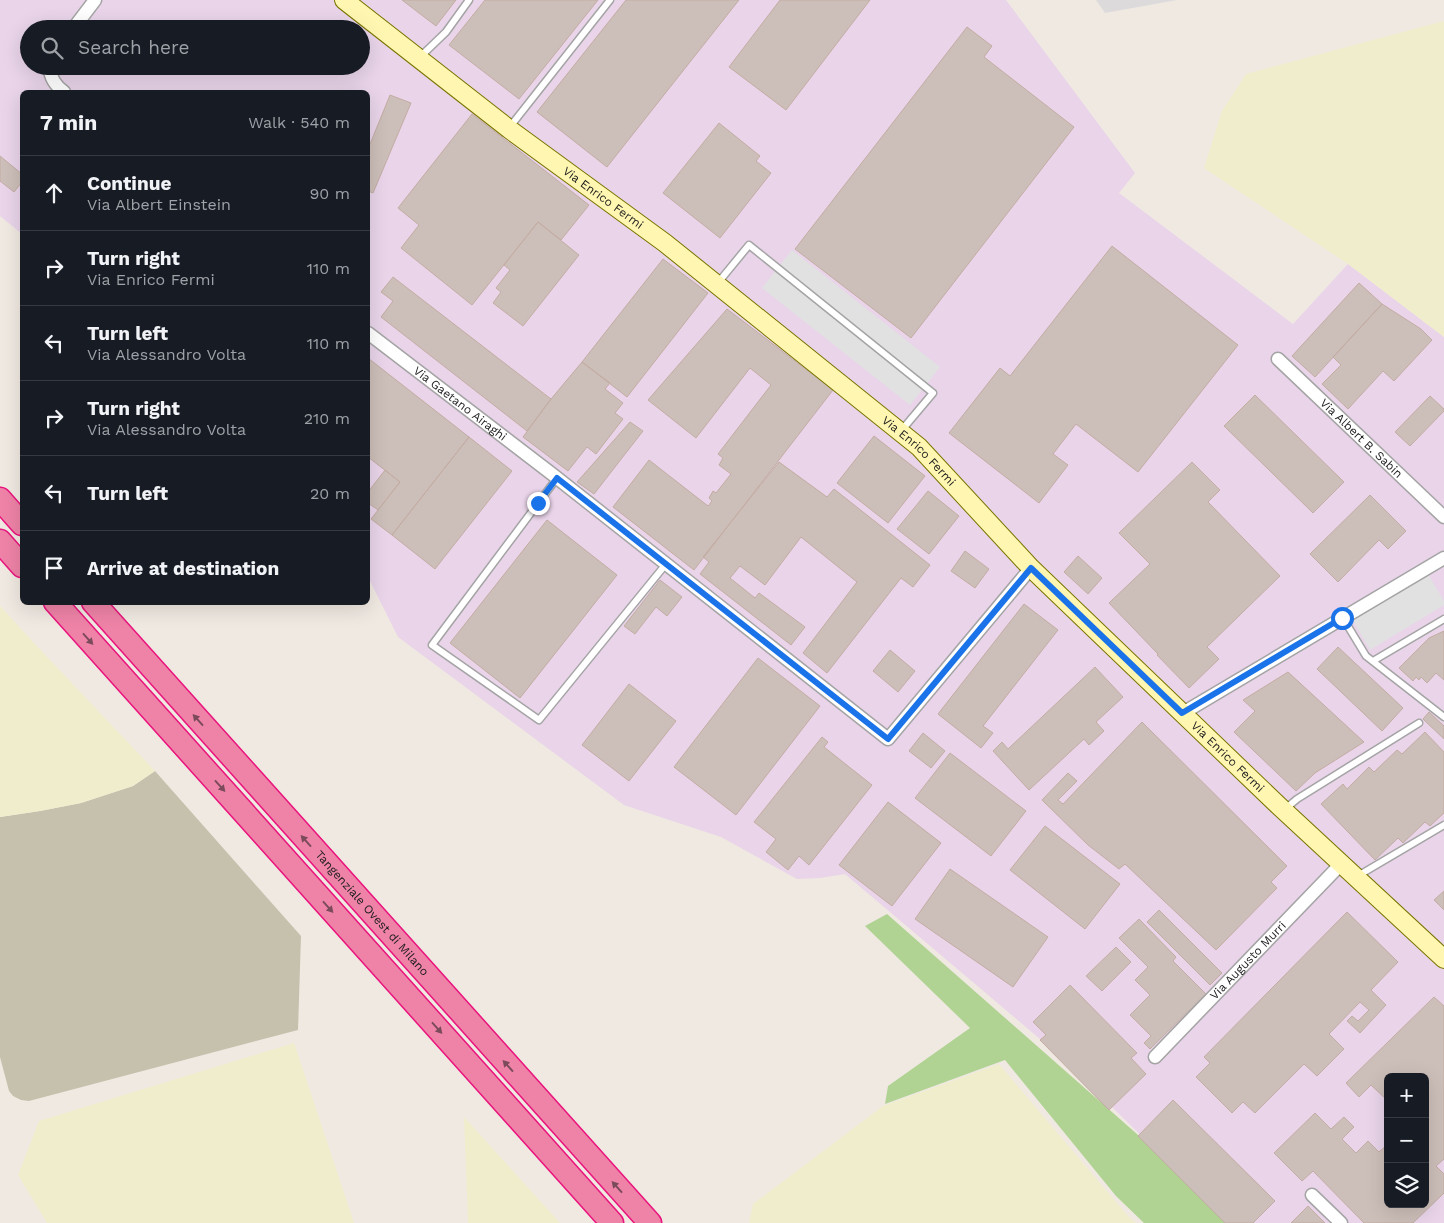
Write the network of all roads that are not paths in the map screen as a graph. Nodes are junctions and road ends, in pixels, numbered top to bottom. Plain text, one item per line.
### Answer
1 (95, 0) edge
2 (344, 0) edge
3 (469, 0) edge
4 (610, 0) edge
5 (80, 20) edge
6 (370, 20) edge
7 (370, 20) edge
8 (419, 58) junction
9 (50, 75) edge
10 (61, 90) edge
11 (509, 129) junction
12 (716, 285) junction
13 (370, 336) edge
14 (1278, 359) dead end
15 (900, 432) junction
16 (554, 476) junction
17 (0, 499) edge
18 (1444, 517) edge
19 (20, 522) edge
20 (0, 541) edge
21 (1444, 558) edge
22 (20, 564) edge
23 (666, 564) junction
24 (1031, 568) junction
25 (58, 605) edge
26 (95, 605) edge
27 (1342, 618) junction
28 (1444, 619) edge
29 (1373, 661) junction
30 (1182, 713) junction
31 (1444, 717) edge
32 (1419, 723) dead end
33 (1284, 810) junction
34 (1444, 825) edge
35 (1341, 864) junction
36 (1355, 877) junction
37 (1444, 959) edge
38 (1155, 1057) dead end
39 (1312, 1195) dead end
40 (612, 1223) edge
41 (650, 1223) edge
42 (1341, 1223) edge

1 - 5 street
2 - 6 street, Via Enrico Fermi
3 - 8 lane
4 - 11 lane
7 - 8 street, Via Enrico Fermi
8 - 11 street, Via Enrico Fermi
9 - 10 street
11 - 12 street, Via Enrico Fermi
12 - 15 street, Via Enrico Fermi
12 - 15 lane
13 - 16 street, Via Gaetano Airaghi
14 - 18 street, Via Albert B. Sabin
15 - 24 street, Via Enrico Fermi
16 - 23 street, Via Gaetano Airaghi
16 - 23 lane
17 - 19 highway
20 - 22 highway
21 - 27 street
23 - 24 street, Via Gaetano Airaghi
24 - 30 street, Via Enrico Fermi
25 -> 40 highway
41 -> 26 highway, Tangenziale Ovest di Milano
27 - 29 lane
27 - 30 street
28 - 29 lane
29 - 31 lane
30 - 33 street, Via Enrico Fermi
32 - 33 lane
33 - 35 street, Via Enrico Fermi
34 - 36 lane
35 - 36 street, Via Enrico Fermi
35 - 38 street, Via Augusto Murri
36 - 37 street, Via Enrico Fermi
39 - 42 street

